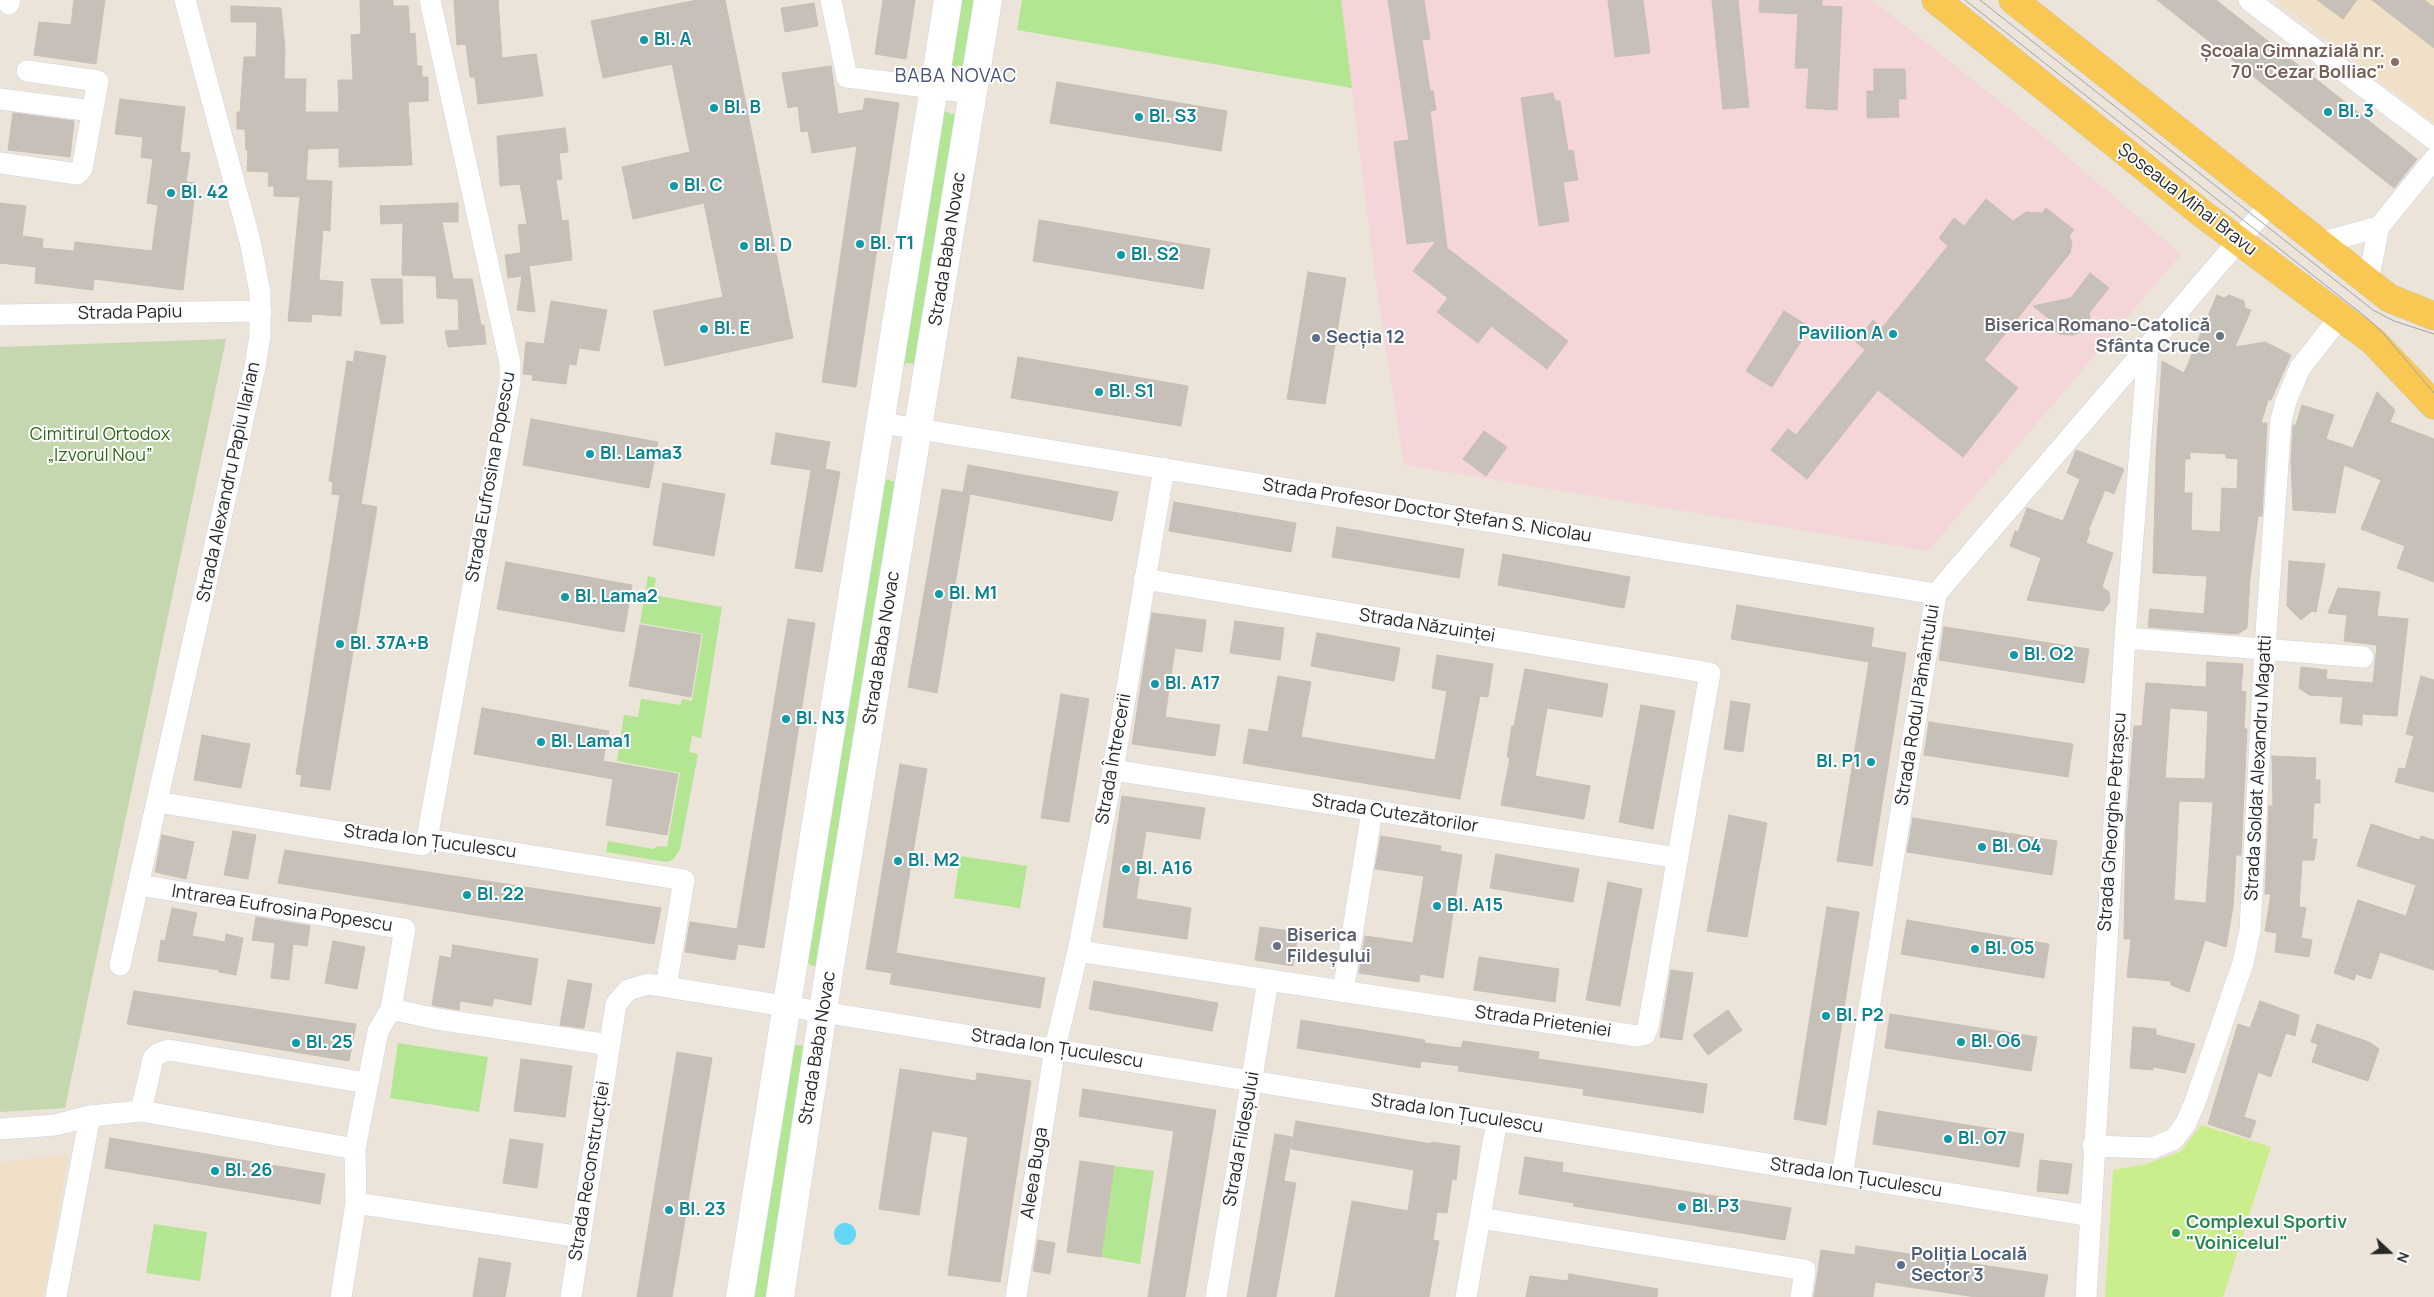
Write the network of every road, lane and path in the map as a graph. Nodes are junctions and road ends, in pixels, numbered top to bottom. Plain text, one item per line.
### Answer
1 (185, 0) edge
2 (430, 0) edge
3 (831, 0) edge
4 (948, 0) edge
5 (988, 0) edge
6 (1936, 0) edge
7 (2013, 0) edge
8 (2249, 0) edge
9 (27, 71) dead end
10 (934, 88) junction
11 (973, 93) junction
12 (0, 99) edge
13 (92, 111) junction
14 (2434, 139) edge
15 (2434, 159) edge
16 (0, 163) edge
17 (2270, 203) junction
18 (2378, 227) junction
19 (2239, 241) junction
20 (2320, 243) junction
21 (2368, 281) junction
22 (2389, 298) junction
23 (261, 311) junction
24 (0, 315) edge
25 (2434, 316) edge
26 (2340, 317) junction
27 (2434, 330) edge
28 (2373, 341) junction
29 (2148, 348) junction
30 (2434, 381) edge
31 (2434, 405) edge
32 (882, 423) junction
33 (919, 428) junction
34 (1164, 468) junction
35 (1144, 579) junction
36 (1936, 594) junction
37 (2125, 638) junction
38 (2265, 648) junction
39 (2363, 657) dead end
40 (1710, 673) joint
41 (1113, 770) junction
42 (157, 802) junction
43 (1372, 810) junction
44 (428, 838) junction
45 (1678, 858) junction
46 (139, 885) junction
47 (1078, 950) junction
48 (120, 965) dead end
49 (1268, 980) junction
50 (666, 987) junction
51 (1343, 992) junction
52 (786, 1005) junction
53 (390, 1009) junction
54 (823, 1011) junction
55 (610, 1045) junction
56 (1055, 1048) junction
57 (1252, 1081) junction
58 (367, 1083) junction
59 (141, 1110) junction
60 (90, 1116) junction
61 (1497, 1120) junction
62 (0, 1129) edge
63 (2093, 1146) junction
64 (355, 1149) junction
65 (1842, 1176) junction
66 (356, 1203) junction
67 (2091, 1216) junction
68 (1480, 1218) junction
69 (581, 1237) junction
70 (56, 1297) edge
71 (341, 1297) edge
72 (571, 1297) edge
73 (740, 1297) edge
74 (780, 1297) edge
75 (1016, 1297) edge
76 (1216, 1297) edge
77 (1466, 1297) edge
78 (1801, 1297) edge
79 (2086, 1297) edge

1 - 23 street, Strada Alexandru Papiu Ilarian
2 - 44 street, Strada Eufrosina Popescu
3 - 10 street
4 - 10 main road, Strada Baba Novac
5 - 11 main road, Strada Baba Novac
6 - 19 main road, Șoseaua Mihai Bravu
7 - 17 main road
8 - 14 street
9 - 13 street
10 - 11 street
10 - 32 main road, Strada Baba Novac
11 - 33 main road, Strada Baba Novac
12 - 13 street
13 - 16 street
15 - 18 street
17 - 19 street, Strada Rodul Pământului
17 - 20 main road
18 - 20 street
18 - 21 street
19 - 26 main road, Șoseaua Mihai Bravu
19 - 29 street, Strada Rodul Pământului
20 - 21 main road
21 - 22 main road
22 - 25 main road
22 - 27 main road
23 - 24 street, Strada Papiu
23 - 42 street, Strada Alexandru Papiu Ilarian
26 - 28 main road, Șoseaua Mihai Bravu
26 - 38 street, Strada Soldat Alexandru Magatti
28 - 30 main road
28 - 31 main road, Șoseaua Mihai Bravu
29 - 36 street, Strada Rodul Pământului
29 - 37 street, Strada Gheorghe Petrașcu
32 - 33 street, Strada Profesor Doctor Ștefan S. Nicolau
32 - 52 main road, Strada Baba Novac
33 - 34 street, Strada Profesor Doctor Ștefan S. Nicolau
33 - 54 main road, Strada Baba Novac
34 - 35 street, Strada Întrecerii
34 - 36 street, Strada Profesor Doctor Ștefan S. Nicolau
35 - 40 street, Strada Năzuinței
35 - 41 street, Strada Întrecerii
36 - 65 street, Strada Rodul Pământului
37 - 38 street
37 - 63 street, Strada Gheorghe Petrașcu
38 - 39 street
38 - 63 street, Strada Soldat Alexandru Magatti
40 - 45 street, Strada Prieteniei
41 - 43 street, Strada Cutezătorilor
41 - 47 street, Strada Întrecerii
42 - 44 street, Strada Ion Țuculescu
42 - 46 street, Strada Alexandru Papiu Ilarian
43 - 45 street, Strada Cutezătorilor
43 - 51 street
44 - 50 street, Strada Ion Țuculescu
45 - 51 street, Strada Prieteniei
46 - 48 street, Strada Alexandru Papiu Ilarian
46 - 53 street, Intrarea Eufrosina Popescu
47 - 49 street, Strada Prieteniei
47 - 56 street, Strada Întrecerii
49 - 51 street, Strada Prieteniei
49 - 57 street, Strada Fildeșului
50 - 52 street
50 - 55 street
52 - 54 street, Strada Ion Țuculescu
52 - 73 main road, Strada Baba Novac
53 - 55 street
53 - 58 street, Intrarea Eufrosina Popescu
54 - 56 street, Strada Ion Țuculescu
54 - 74 main road, Strada Baba Novac
55 - 69 street, Strada Reconstrucției
56 - 57 street, Strada Ion Țuculescu
56 - 75 street, Aleea Buga
57 - 61 street, Strada Ion Țuculescu
57 - 76 street, Strada Fildeșului
58 - 59 street
58 - 64 street, Intrarea Eufrosina Popescu
59 - 60 street
59 - 64 street
60 - 62 street
60 - 70 street
61 - 65 street, Strada Ion Țuculescu
61 - 68 street
63 - 67 street, Strada Gheorghe Petrașcu
64 - 66 street, Intrarea Eufrosina Popescu
65 - 67 street, Strada Ion Țuculescu
66 - 69 street
66 - 71 street, Intrarea Eufrosina Popescu
67 - 79 street, Strada Gheorghe Petrașcu
68 - 77 street
68 - 78 street
69 - 72 street, Strada Reconstrucției

